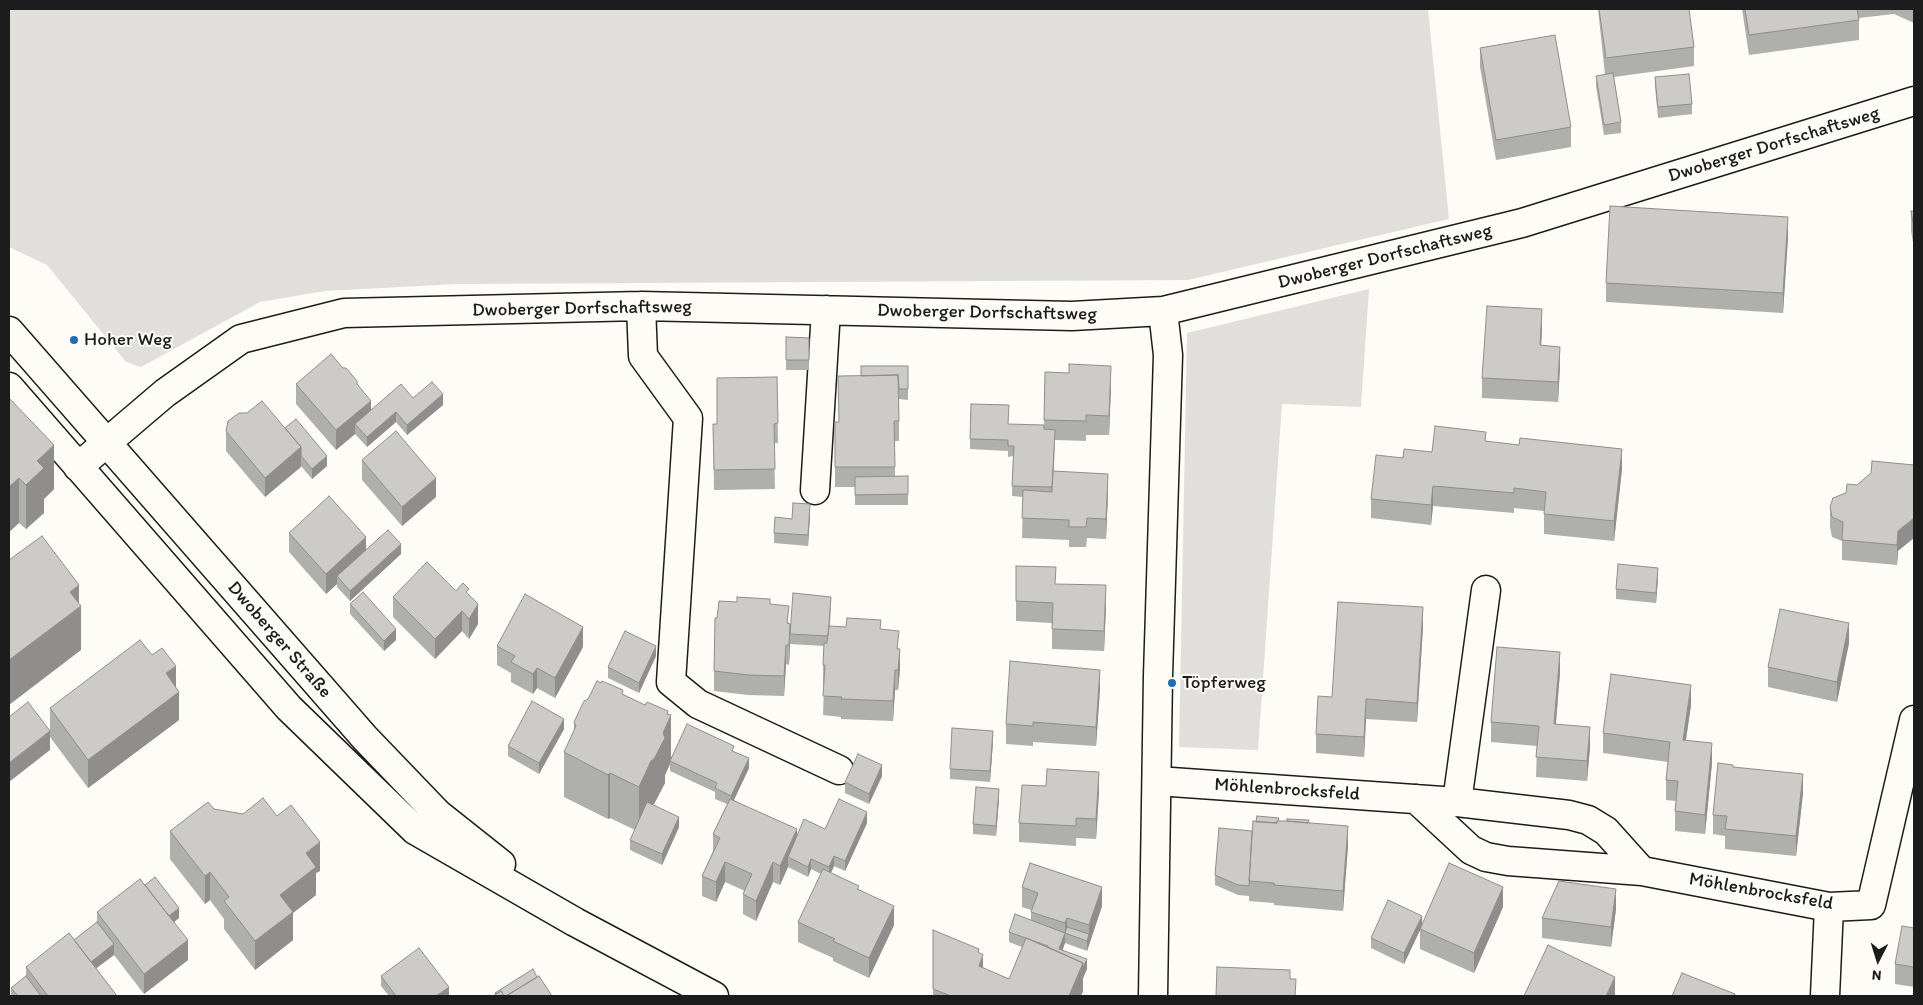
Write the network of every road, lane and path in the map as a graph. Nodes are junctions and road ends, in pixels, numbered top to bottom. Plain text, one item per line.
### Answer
1 (1914, 101) edge
2 (641, 306) junction
3 (826, 310) junction
4 (1163, 311) junction
5 (9, 331) edge
6 (41, 366) junction
7 (10, 390) edge
8 (107, 442) junction
9 (78, 467) junction
10 (815, 490) dead end
11 (1486, 590) dead end
12 (1914, 720) edge
13 (838, 770) dead end
14 (1157, 781) junction
15 (1416, 799) junction
16 (1457, 802) junction
17 (1642, 871) junction
18 (1829, 907) junction
19 (575, 922) junction
20 (705, 994) edge
21 (1153, 996) edge
22 (1825, 996) edge

1 - 4 street, Dwoberger Dorfschaftsweg
2 - 3 street, Dwoberger Dorfschaftsweg
2 - 8 street, Dwoberger Dorfschaftsweg
2 - 13 street
3 - 4 street, Dwoberger Dorfschaftsweg
3 - 10 street
4 - 14 street
5 - 6 street, Dwoberger Straße
6 - 7 street
6 - 8 street, Dwoberger Straße
7 - 9 street, Dwoberger Straße
8 - 9 street, Dwoberger Dorfschaftsweg
8 - 19 street, Dwoberger Straße
9 - 19 street, Dwoberger Straße
11 - 16 street
12 - 18 street, Möhlenbrocksfeld
14 - 15 street, Möhlenbrocksfeld
14 - 21 street
15 - 16 street, Möhlenbrocksfeld
15 - 17 street, Möhlenbrocksfeld
16 - 17 street, Möhlenbrocksfeld
17 - 18 street, Möhlenbrocksfeld
18 - 22 street
19 - 20 street, Dwoberger Straße

